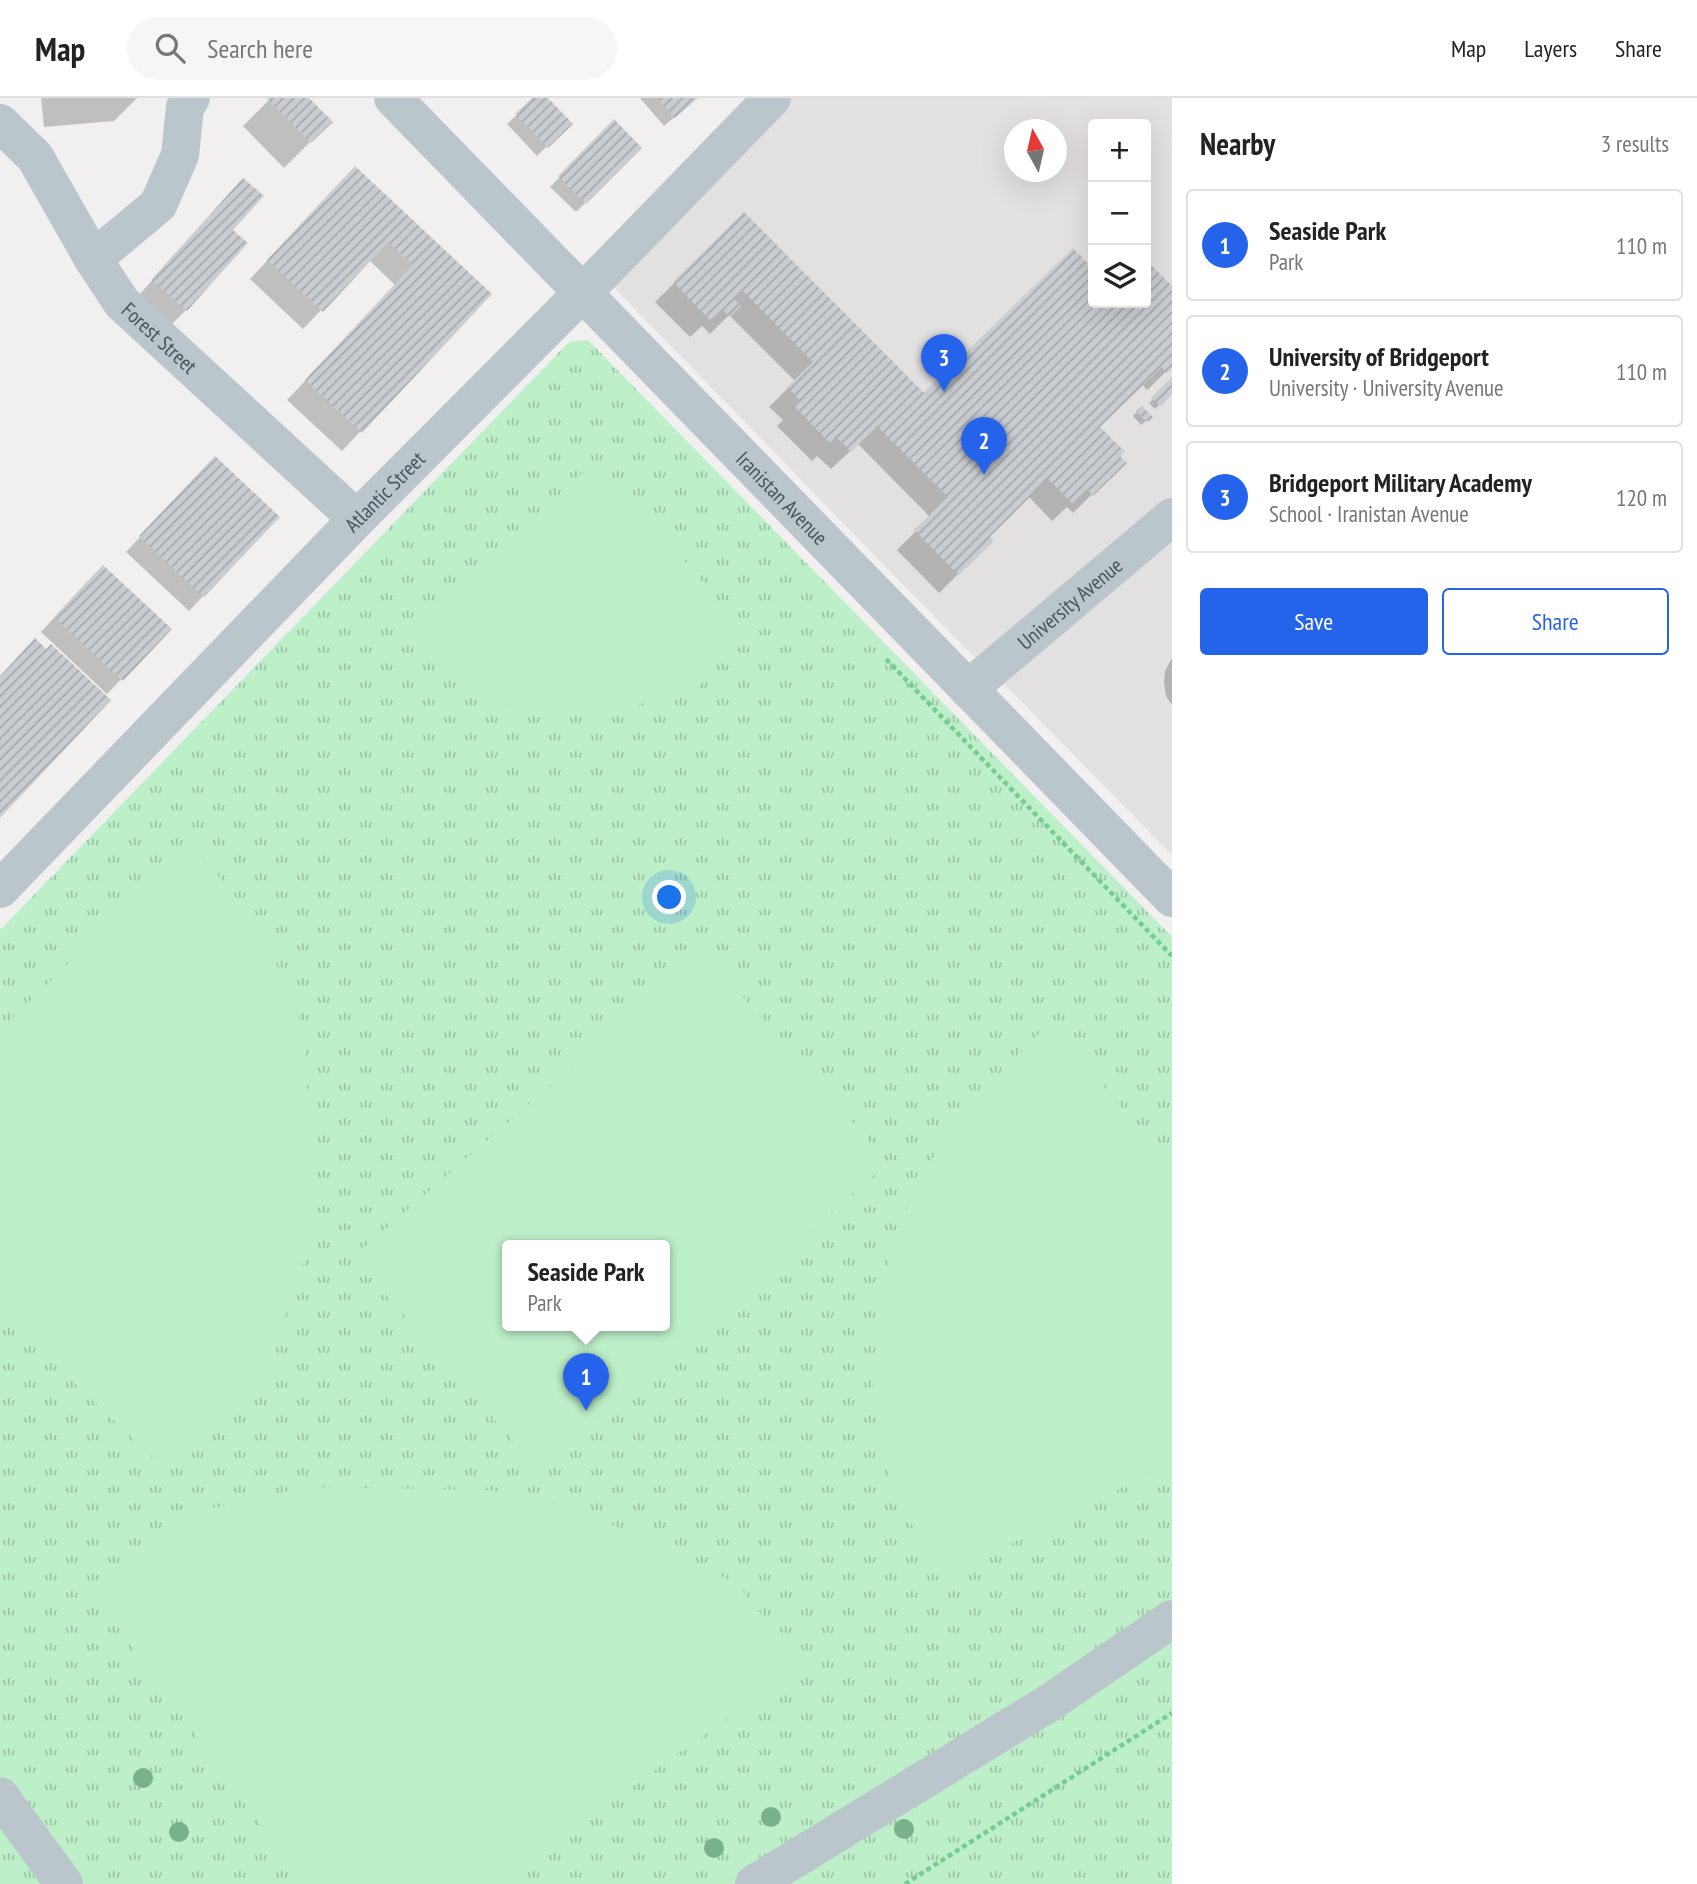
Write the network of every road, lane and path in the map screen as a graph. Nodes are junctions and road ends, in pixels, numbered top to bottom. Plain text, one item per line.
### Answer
1 (191, 98) edge
2 (393, 98) edge
3 (772, 98) edge
4 (0, 123) edge
5 (93, 259) junction
6 (583, 292) junction
7 (1172, 517) edge
8 (357, 519) junction
9 (968, 690) junction
10 (0, 889) edge
11 (1172, 898) edge
12 (1172, 1619) edge
13 (1172, 1713) edge
14 (0, 1796) edge
15 (64, 1884) edge
16 (754, 1884) edge
17 (905, 1884) edge

1 - 5 street
2 - 6 street, Iranistan Avenue
3 - 6 street, Atlantic Street
4 - 5 street, Forest Street
5 - 8 street, Forest Street
6 - 8 street, Atlantic Street
6 - 9 street, Iranistan Avenue
7 - 9 street, University Avenue
8 - 10 street, Atlantic Street
9 - 11 street, Iranistan Avenue
12 - 16 street
13 - 17 path
14 - 15 street

